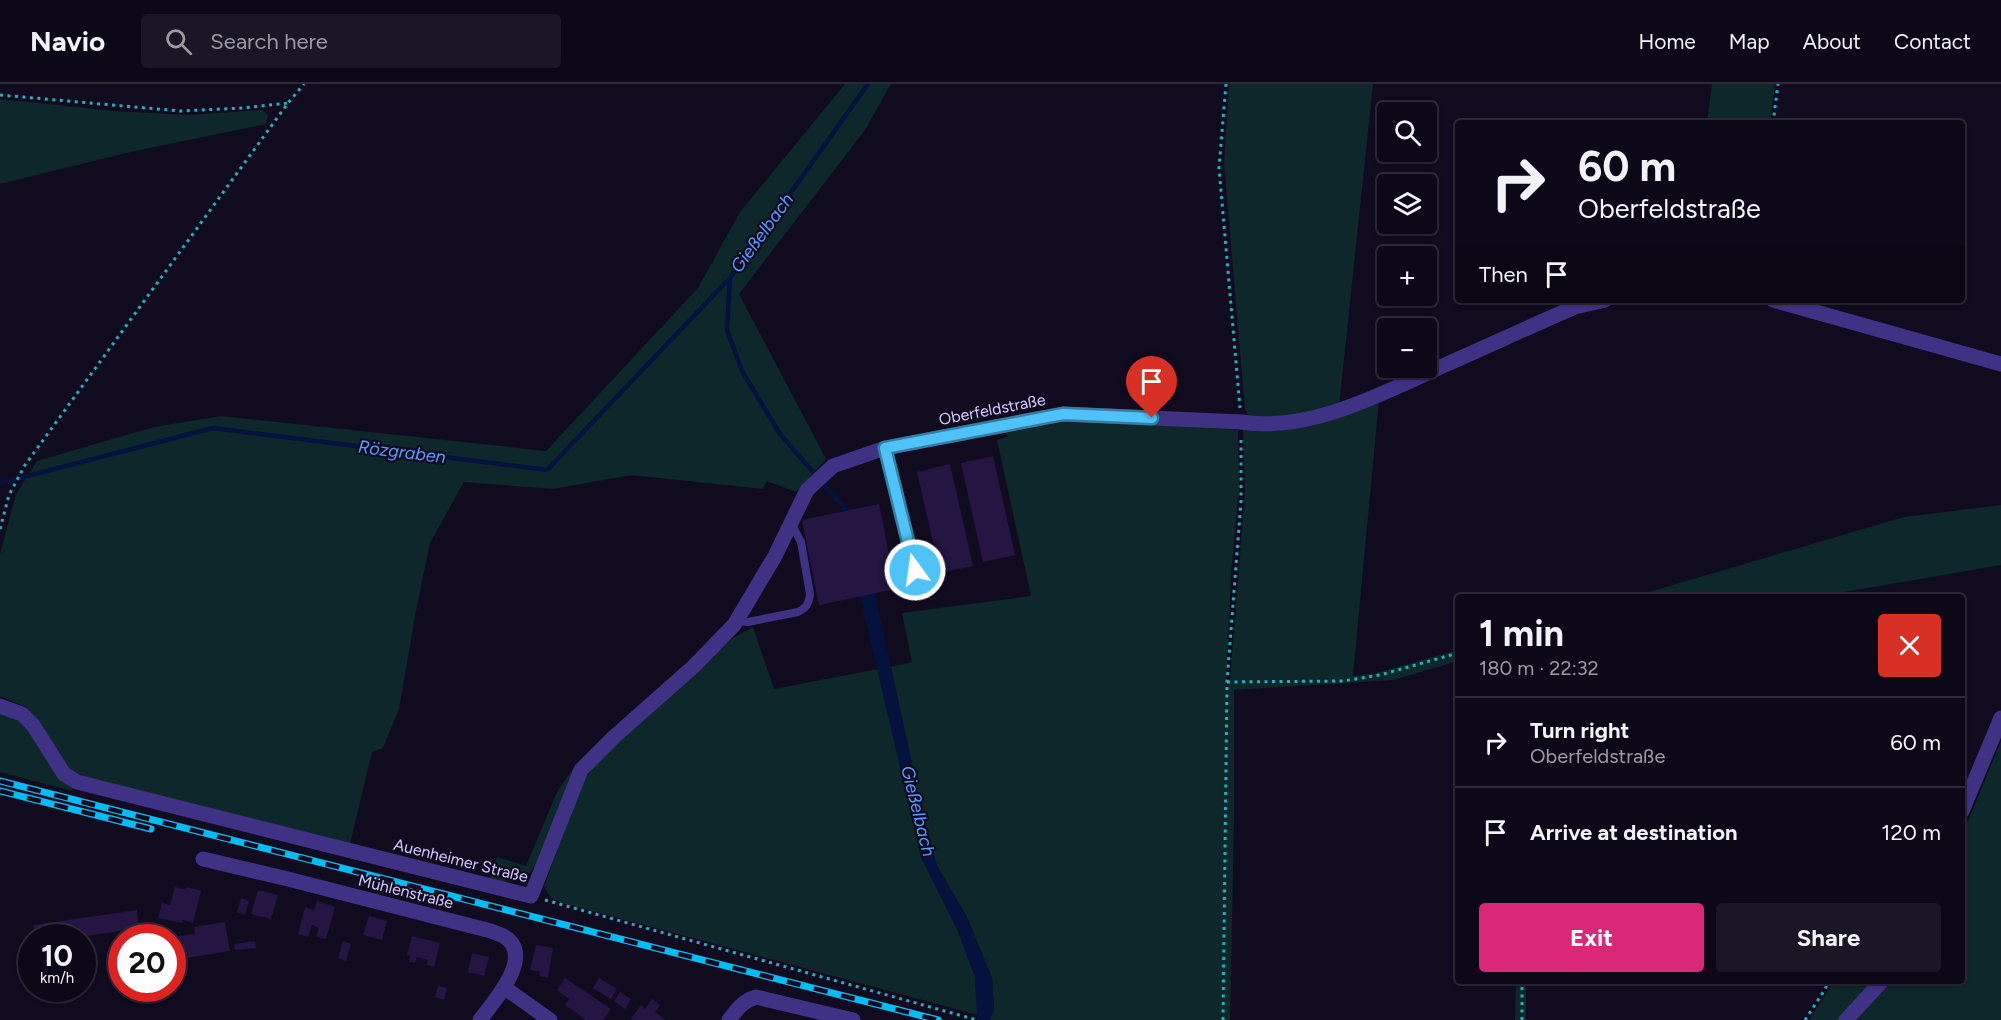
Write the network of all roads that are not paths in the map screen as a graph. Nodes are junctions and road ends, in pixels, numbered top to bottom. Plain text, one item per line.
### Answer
1 (1592, 303) edge
2 (1784, 303) edge
3 (2001, 364) edge
4 (885, 448) junction
5 (833, 466) joint
6 (791, 523) junction
7 (915, 570) dead end
8 (736, 621) junction
9 (0, 706) edge
10 (2001, 718) edge
11 (1965, 804) edge
12 (203, 860) dead end
13 (1879, 984) edge
14 (505, 988) junction
15 (480, 1020) edge
16 (549, 1020) edge
17 (729, 1020) edge
18 (853, 1020) edge
19 (1846, 1020) edge

1 - 4 street, Oberfeldstraße
2 - 3 street
4 - 5 street, Oberfeldstraße
4 - 7 lane
5 - 6 street, Auenheimer Straße
6 - 8 street, Auenheimer Straße
6 - 8 lane
8 - 9 street, Auenheimer Straße
10 - 11 street
12 - 14 street, Mühlenstraße
13 - 19 street
14 - 15 street, Mühlenstraße
14 - 16 street
17 - 18 street

